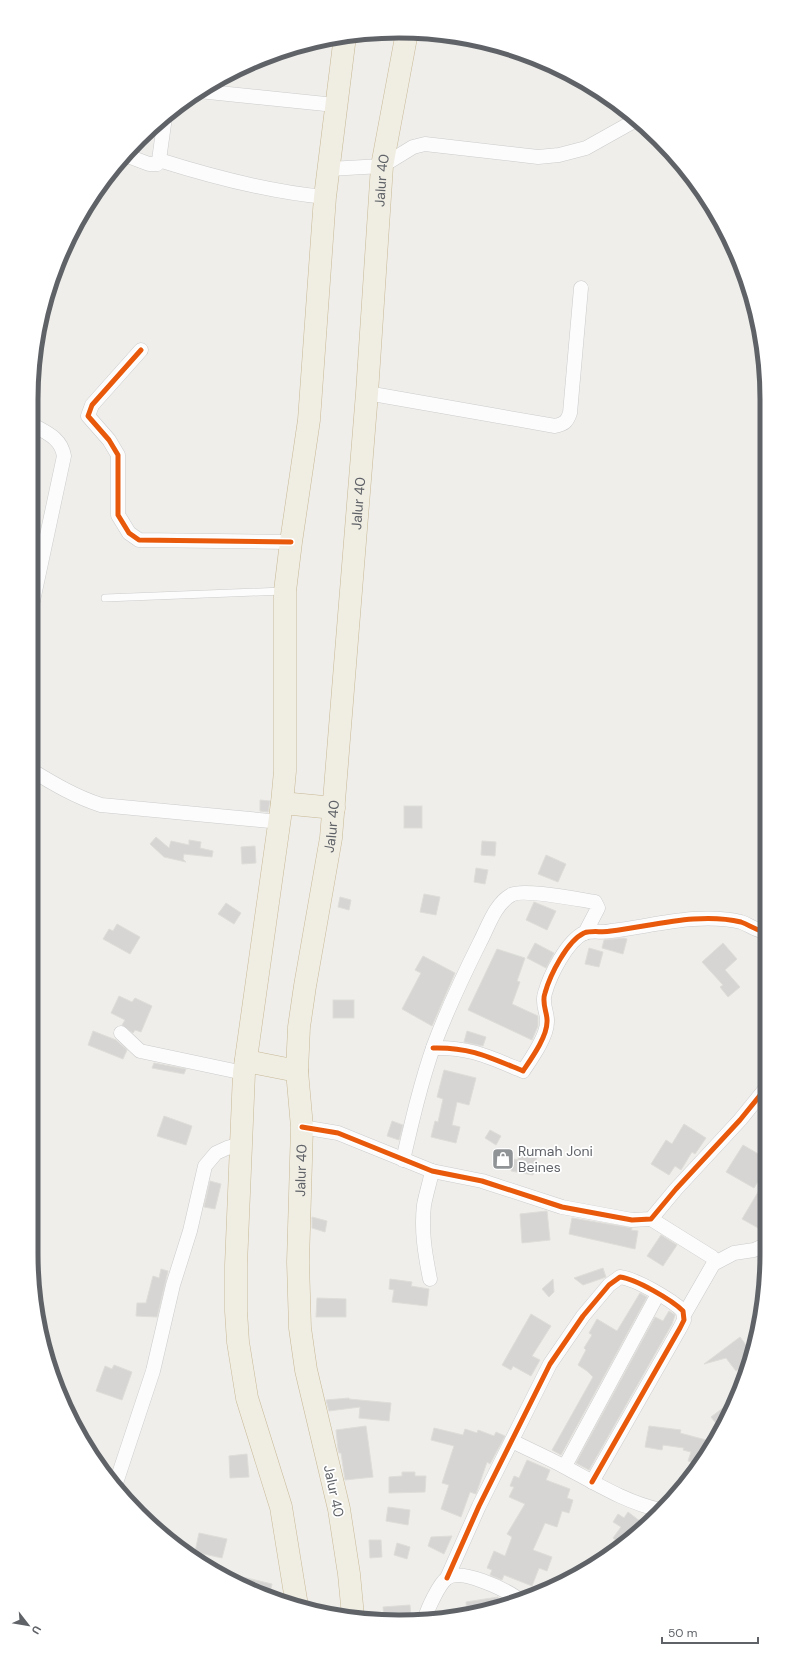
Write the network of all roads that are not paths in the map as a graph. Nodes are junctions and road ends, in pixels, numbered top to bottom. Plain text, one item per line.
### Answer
1 (406, 38) edge
2 (344, 42) edge
3 (209, 92) edge
4 (335, 106) junction
5 (631, 123) edge
6 (164, 126) edge
7 (131, 157) edge
8 (159, 160) junction
9 (382, 166) junction
10 (329, 169) junction
11 (325, 197) junction
12 (581, 288) dead end
13 (141, 350) dead end
14 (368, 393) junction
15 (38, 428) edge
16 (291, 542) junction
17 (38, 577) edge
18 (286, 591) junction
19 (105, 598) dead end
20 (38, 774) edge
21 (334, 808) junction
22 (282, 813) junction
23 (760, 931) edge
24 (585, 933) junction
25 (121, 1034) dead end
26 (433, 1048) junction
27 (245, 1067) junction
28 (297, 1071) junction
29 (760, 1095) edge
30 (302, 1127) junction
31 (242, 1144) junction
32 (402, 1160) junction
33 (432, 1171) junction
34 (651, 1220) junction
35 (760, 1247) edge
36 (715, 1263) junction
37 (430, 1279) dead end
38 (658, 1294) junction
39 (684, 1315) junction
40 (512, 1441) junction
41 (565, 1466) junction
42 (117, 1479) edge
43 (592, 1482) junction
44 (655, 1508) edge
45 (447, 1578) junction
46 (514, 1596) edge
47 (296, 1600) edge
48 (353, 1612) edge
49 (427, 1614) edge

1 - 9 highway, Jalur 40
2 - 4 highway
3 - 4 street
4 - 10 highway
5 - 9 street
6 - 8 street
7 - 8 street
8 - 11 street
9 - 10 street
9 - 14 highway, Jalur 40
10 - 11 highway
11 - 16 highway
12 - 14 street
13 - 16 street
14 - 21 highway, Jalur 40
15 - 17 street
16 - 18 highway
18 - 19 lane
18 - 22 highway
20 - 22 street
21 - 22 highway
21 - 28 highway, Jalur 40
22 - 27 highway
23 - 24 street
24 - 26 street
24 - 26 street
25 - 27 street
26 - 32 street
27 - 28 highway
27 - 31 highway
28 - 30 highway, Jalur 40
29 - 34 street
30 - 32 street
30 - 48 highway, Jalur 40
31 - 42 street
31 - 47 highway
32 - 33 street
33 - 34 street
33 - 37 street
34 - 36 street
35 - 36 street
36 - 39 street
38 - 39 street
38 - 40 street
38 - 41 street
39 - 43 street
40 - 41 street
40 - 45 street
41 - 43 street
43 - 44 street
45 - 46 street
45 - 49 street

